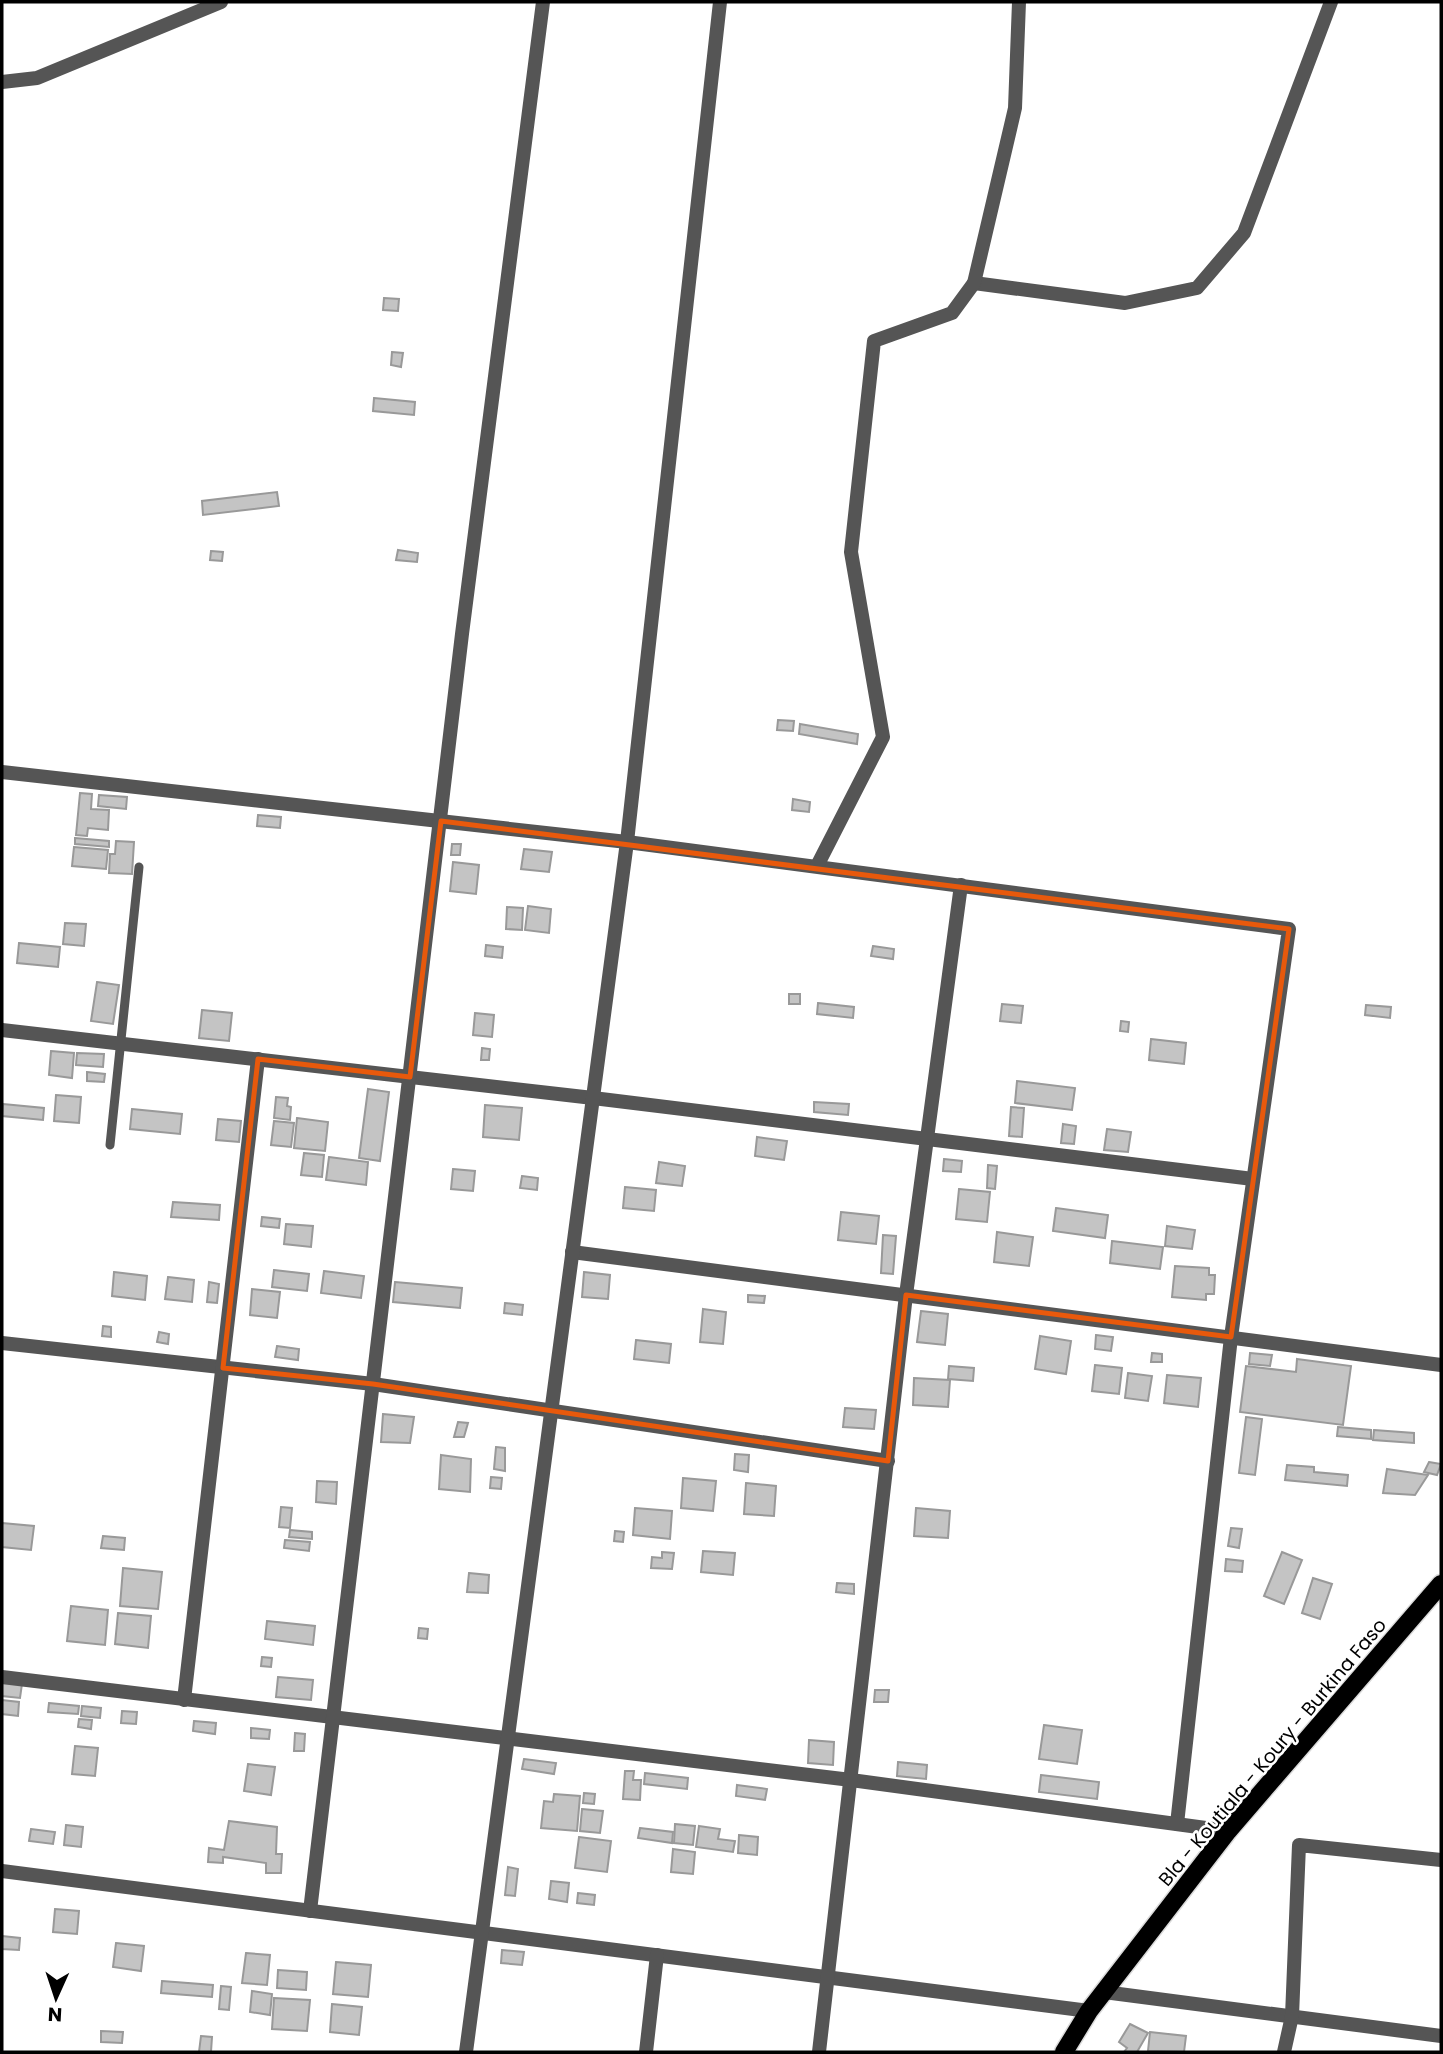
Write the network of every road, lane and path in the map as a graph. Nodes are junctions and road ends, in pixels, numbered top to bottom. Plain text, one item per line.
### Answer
1 (221, 2) edge
2 (542, 2) edge
3 (720, 2) edge
4 (1019, 2) edge
5 (1331, 2) edge
6 (2, 82) edge
7 (974, 283) junction
8 (2, 772) edge
9 (441, 821) junction
10 (626, 842) junction
11 (817, 866) junction
12 (139, 867) dead end
13 (961, 885) junction
14 (2, 1030) edge
15 (120, 1044) junction
16 (258, 1059) junction
17 (410, 1077) junction
18 (593, 1098) junction
19 (927, 1139) junction
20 (110, 1145) dead end
21 (1253, 1179) junction
22 (572, 1252) junction
23 (906, 1295) junction
24 (1231, 1337) junction
25 (2, 1343) edge
26 (1441, 1365) edge
27 (223, 1368) junction
28 (373, 1384) junction
29 (551, 1411) junction
30 (888, 1461) junction
31 (1441, 1584) edge
32 (2, 1678) edge
33 (184, 1700) junction
34 (333, 1717) junction
35 (508, 1738) junction
36 (851, 1780) junction
37 (1177, 1824) junction
38 (1228, 1831) junction
39 (1441, 1860) edge
40 (2, 1871) edge
41 (310, 1911) junction
42 (482, 1933) junction
43 (657, 1955) junction
44 (828, 1978) junction
45 (1104, 1992) junction
46 (1090, 2011) junction
47 (1292, 2016) junction
48 (1441, 2036) edge
49 (466, 2052) edge
50 (646, 2052) edge
51 (819, 2052) edge
52 (1064, 2052) edge
53 (1284, 2052) edge

1 - 6 street
2 - 9 street
3 - 10 street
4 - 7 street
5 - 7 street
7 - 11 street
8 - 9 street
9 - 10 street
9 - 17 street
10 - 11 street
10 - 18 street
11 - 13 street
12 - 15 lane
13 - 19 street
13 - 21 street
14 - 15 street
15 - 16 street
15 - 20 lane
16 - 17 street
16 - 27 street
17 - 18 street
17 - 28 street
18 - 19 street
18 - 22 street
19 - 21 street
19 - 23 street
21 - 24 street
22 - 23 street
22 - 29 street
23 - 24 street
23 - 30 street
24 - 26 street
24 - 37 street
25 - 27 street
27 - 28 street
27 - 33 street
28 - 29 street
28 - 34 street
29 - 30 street
29 - 35 street
30 - 36 street
31 - 38 main road, Bla - Koutiala - Koury - Burkina Faso
32 - 33 street
33 - 34 street
34 - 35 street
34 - 41 street
35 - 36 street
35 - 42 street
36 - 37 street
36 - 44 street
37 - 38 street
38 - 45 main road, Bla - Koutiala - Koury - Burkina Faso
39 - 47 street
40 - 41 street
41 - 42 street
42 - 43 street
42 - 49 street
43 - 44 street
43 - 50 street
44 - 46 street
44 - 51 street
45 - 46 main road, Bla - Koutiala - Koury - Burkina Faso
45 - 47 street
46 - 52 main road, Bla - Koutiala - Koury - Burkina Faso
47 - 48 street
47 - 53 street

